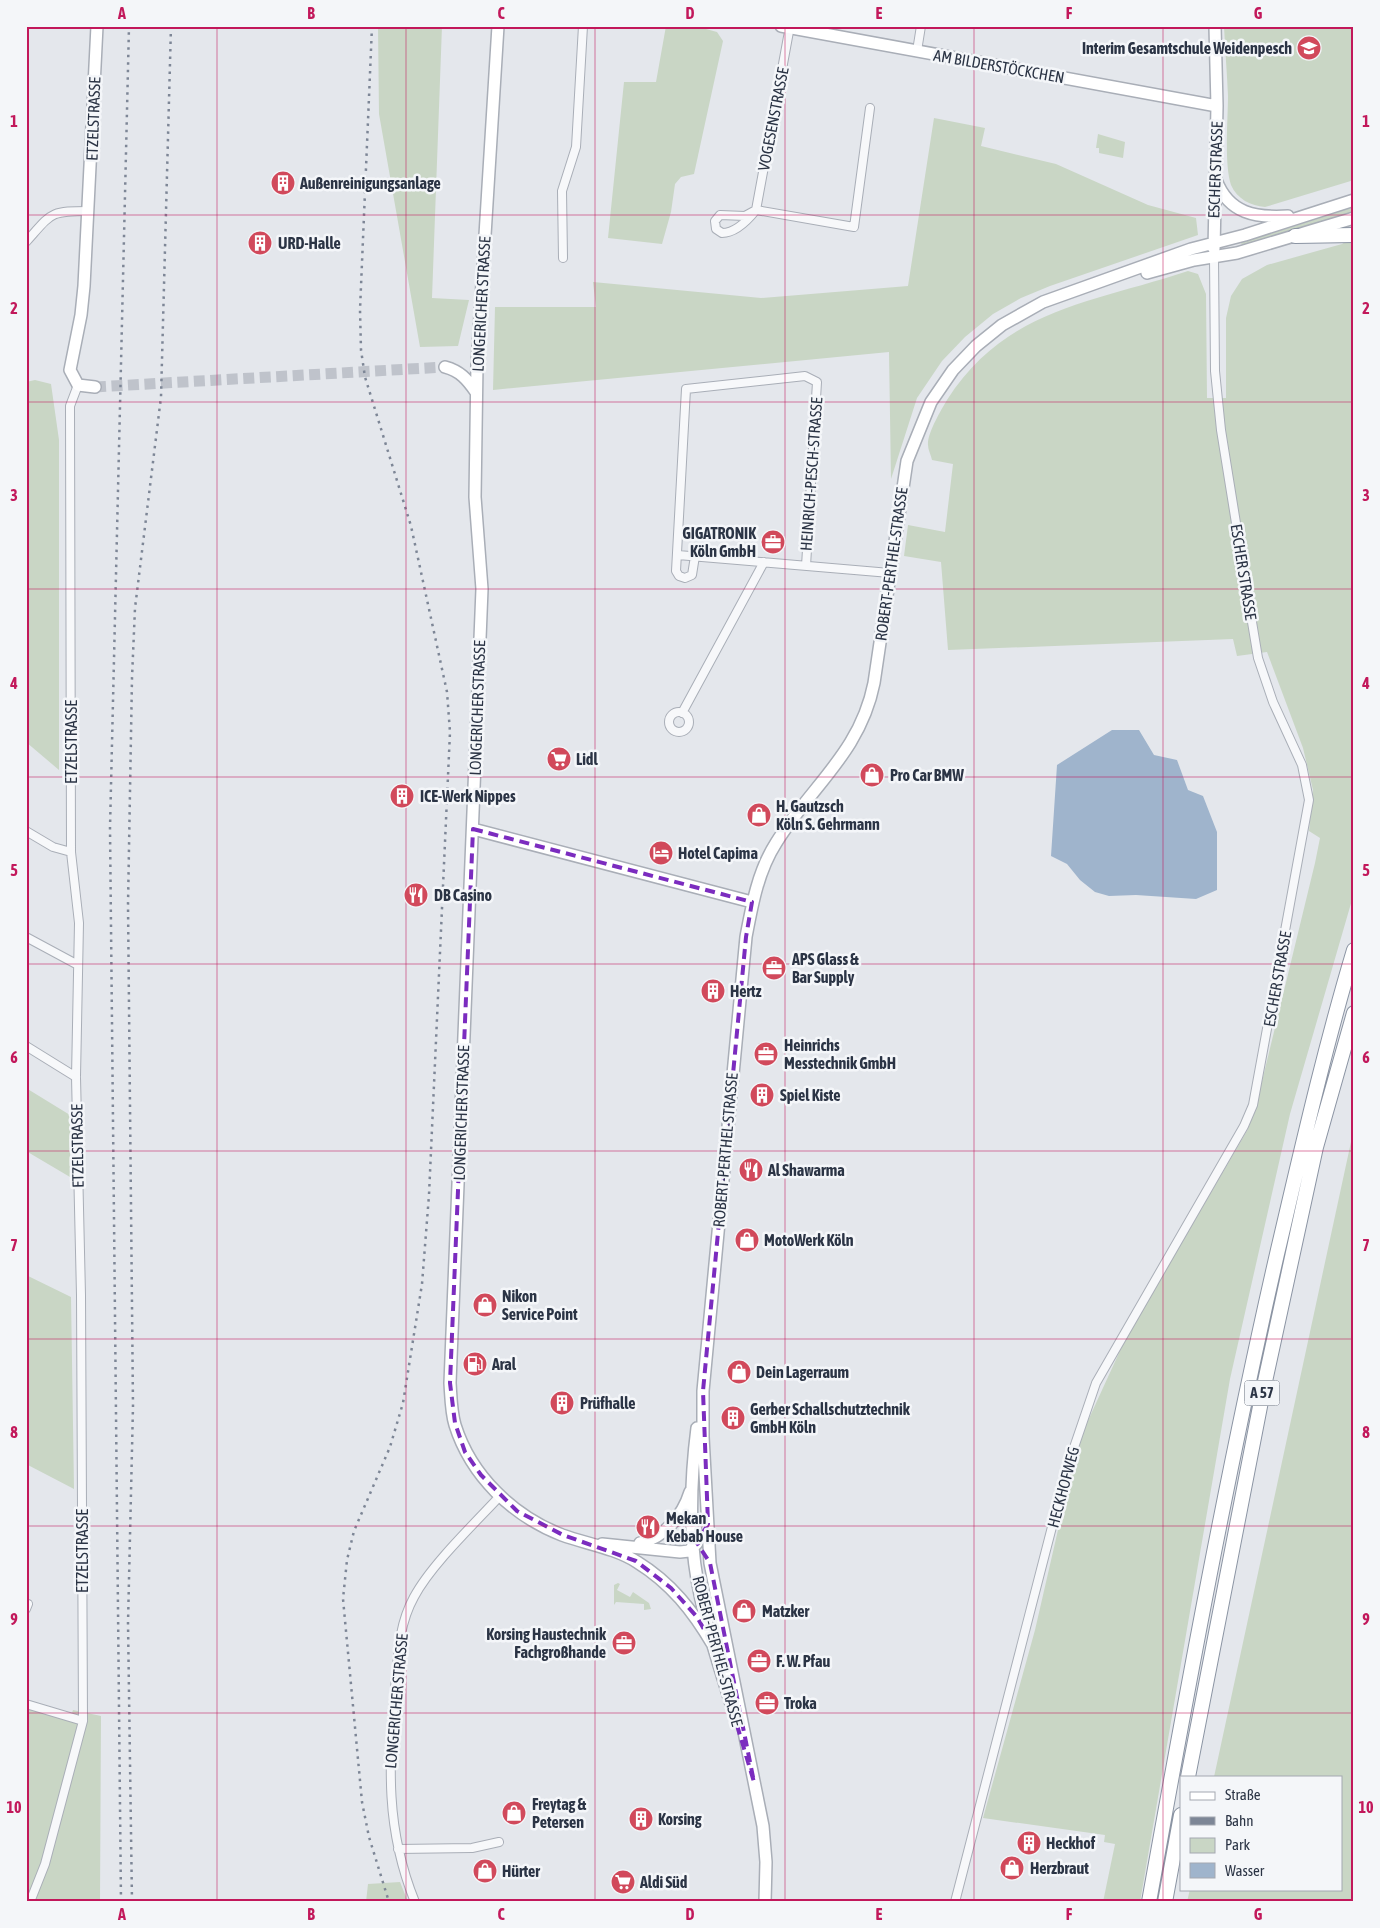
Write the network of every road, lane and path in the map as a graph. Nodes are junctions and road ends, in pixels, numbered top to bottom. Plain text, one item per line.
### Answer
1 (97, 26) edge
2 (498, 26) edge
3 (582, 26) edge
4 (921, 26) edge
5 (1215, 26) edge
6 (787, 27) edge
7 (917, 51) junction
8 (1217, 106) junction
9 (870, 108) dead end
10 (1215, 176) junction
11 (1354, 200) edge
12 (756, 210) junction
13 (89, 211) junction
14 (1304, 215) junction
15 (1354, 218) edge
16 (1354, 235) edge
17 (1295, 236) junction
18 (26, 242) edge
19 (1214, 244) junction
20 (563, 258) dead end
21 (1214, 258) junction
22 (1094, 285) junction
23 (476, 364) junction
24 (78, 385) junction
25 (95, 387) tunnel mouth
26 (476, 392) junction
27 (678, 555) junction
28 (695, 556) junction
29 (764, 562) junction
30 (806, 566) junction
31 (890, 572) junction
32 (682, 713) dead end
33 (473, 829) junction
34 (26, 831) edge
35 (72, 852) junction
36 (752, 902) junction
37 (26, 937) edge
38 (1354, 950) edge
39 (78, 965) junction
40 (1354, 1014) edge
41 (26, 1046) edge
42 (76, 1078) junction
43 (1253, 1105) joint
44 (702, 1399) junction
45 (692, 1486) junction
46 (500, 1496) junction
47 (708, 1524) junction
48 (585, 1541) junction
49 (640, 1543) junction
50 (628, 1546) junction
51 (693, 1547) junction
52 (710, 1563) junction
53 (713, 1645) junction
54 (26, 1704) edge
55 (83, 1721) junction
56 (1188, 1776) edge
57 (754, 1782) junction
58 (1180, 1820) edge
59 (499, 1842) dead end
60 (398, 1849) junction
61 (30, 1902) edge
62 (415, 1902) edge
63 (764, 1902) edge
64 (955, 1902) edge
65 (1149, 1902) edge
66 (1165, 1902) edge

1 - 13 street, ETZELSTRASSE
2 - 23 street, LONGERICHER STRASSE
3 - 20 street
4 - 7 street
5 - 8 street, ESCHER STRASSE
6 - 7 street, AM BILDERSTÖCKCHEN
6 - 12 street, VOGESENSTRASSE
7 - 8 street, AM BILDERSTÖCKCHEN
8 - 10 street, ESCHER STRASSE
9 - 12 street
10 - 14 street
10 - 19 street, ESCHER STRASSE
11 - 14 street
12 - 12 street
13 - 18 street
13 - 24 street, ETZELSTRASSE
14 - 19 street, ROBERT-PERTHEL-STRASSE
15 - 17 street, ROBERT-PERTHEL-STRASSE
16 - 17 highway
17 - 21 street, ROBERT-PERTHEL-STRASSE
19 - 21 street, ESCHER STRASSE
19 - 22 street, ROBERT-PERTHEL-STRASSE
21 - 22 street, ROBERT-PERTHEL-STRASSE
21 - 43 street, ESCHER STRASSE
22 - 31 street, ROBERT-PERTHEL-STRASSE
23 - 26 street, LONGERICHER STRASSE
23 - 26 street
24 - 25 street
24 - 35 street, ETZELSTRASSE
26 - 33 street, LONGERICHER STRASSE
27 - 28 street
27 - 28 street
27 - 30 street, HEINRICH-PESCH-STRASSE
28 - 29 street
29 - 30 street
29 - 32 street
30 - 31 street
31 - 36 street, ROBERT-PERTHEL-STRASSE
33 - 36 street
33 - 46 street, LONGERICHER STRASSE
34 - 35 street
35 - 39 street, ETZELSTRASSE
36 - 44 street, ROBERT-PERTHEL-STRASSE
37 - 39 street
38 - 65 highway, A 57
39 - 42 street, ETZELSTRASSE
40 - 56 highway, A 57
41 - 42 street
42 - 55 street, ETZELSTRASSE
43 - 64 street, HECKHOFWEG
44 - 45 street, ROBERT-PERTHEL-STRASSE
44 - 47 street, ROBERT-PERTHEL-STRASSE
45 - 49 street, LONGERICHER STRASSE
45 - 51 street, ROBERT-PERTHEL-STRASSE
46 - 48 street, LONGERICHER STRASSE
46 - 60 street, LONGERICHER STRASSE
47 - 51 street
47 - 52 street, ROBERT-PERTHEL-STRASSE
48 - 50 street, LONGERICHER STRASSE
48 - 53 street, LONGERICHER STRASSE
49 - 50 street, LONGERICHER STRASSE
49 - 51 street, LONGERICHER STRASSE
50 - 51 street, LONGERICHER STRASSE
51 - 52 street
51 - 53 street, ROBERT-PERTHEL-STRASSE
52 - 57 street, ROBERT-PERTHEL-STRASSE
53 - 57 street, ROBERT-PERTHEL-STRASSE
54 - 55 street
55 - 61 street, ETZELSTRASSE
57 - 63 street, ROBERT-PERTHEL-STRASSE
58 - 66 highway
59 - 60 street
60 - 62 street, LONGERICHER STRASSE

